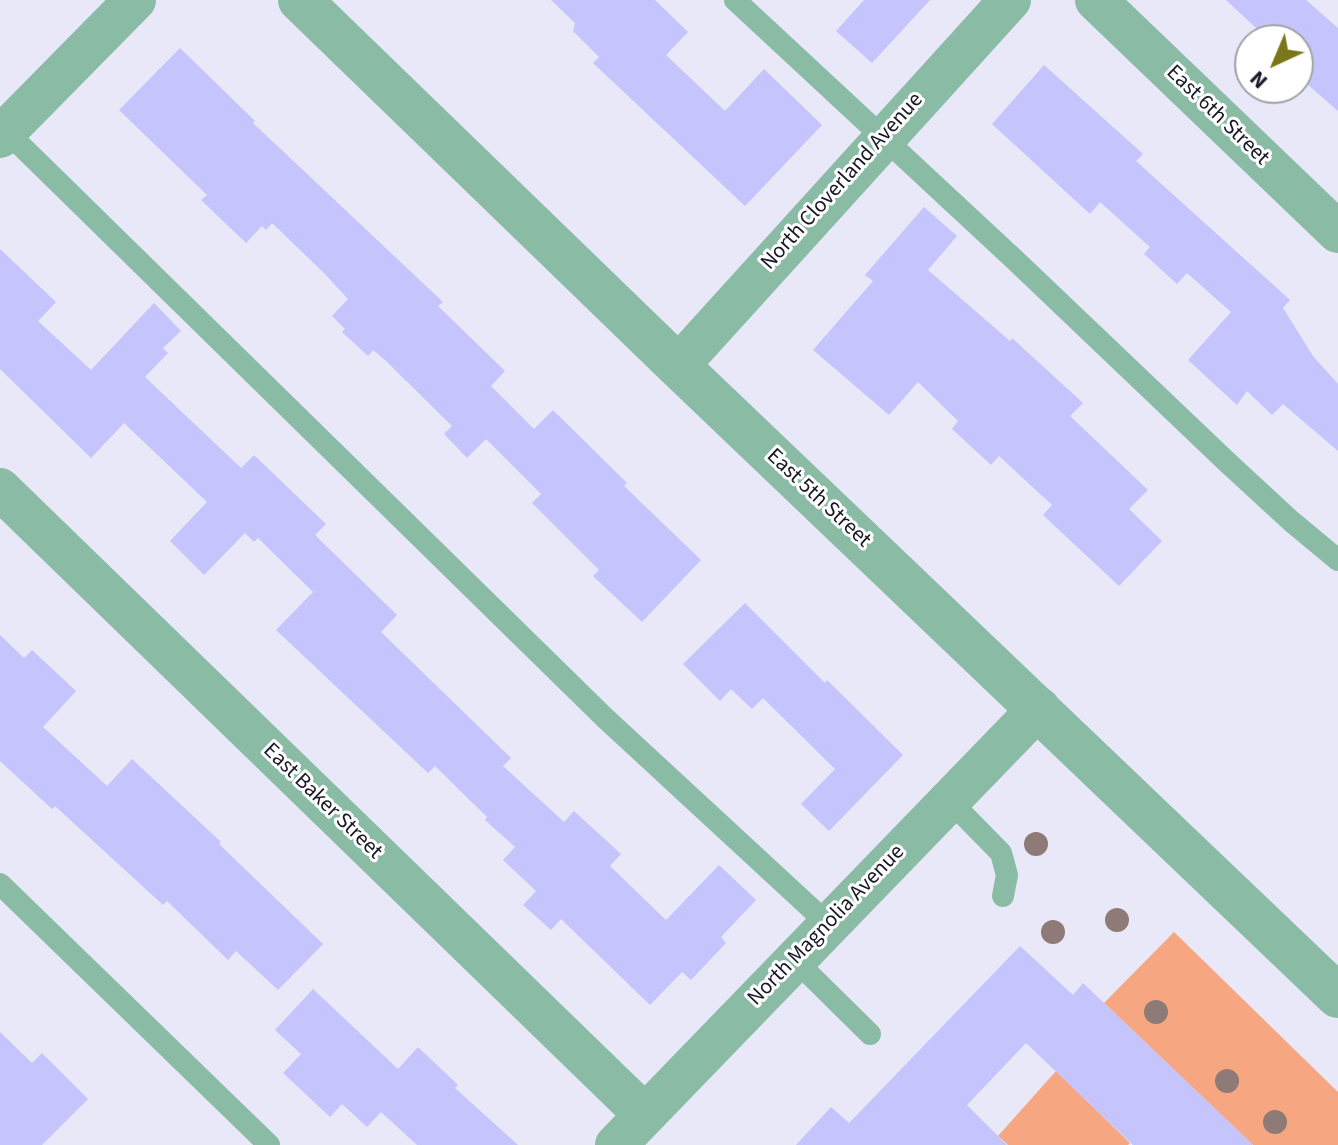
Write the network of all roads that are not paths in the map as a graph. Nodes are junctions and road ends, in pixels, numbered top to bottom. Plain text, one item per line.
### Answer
1 (135, 0) edge
2 (300, 0) edge
3 (735, 0) edge
4 (1010, 0) edge
5 (1096, 0) edge
6 (2, 131) edge
7 (882, 139) junction
8 (1338, 232) edge
9 (678, 366) junction
10 (0, 489) edge
11 (1338, 560) edge
12 (1039, 708) junction
13 (949, 800) junction
14 (0, 884) edge
15 (1003, 896) dead end
16 (828, 924) junction
17 (795, 960) junction
18 (1338, 996) edge
19 (870, 1034) dead end
20 (645, 1115) junction
21 (269, 1145) edge
22 (616, 1145) edge

1 - 6 street
2 - 9 street, East 5th Street
3 - 7 lane
4 - 7 street, North Cloverland Avenue
5 - 8 street, East 6th Street
6 - 16 lane
7 - 9 street, North Cloverland Avenue
7 - 11 lane
9 - 12 street, East 5th Street
10 - 20 street, East Baker Street
12 - 13 street, North Magnolia Avenue
12 - 18 street, East 5th Street
13 - 15 lane
13 - 16 street, North Magnolia Avenue
14 - 21 lane
16 - 17 street, North Magnolia Avenue
17 - 19 lane
17 - 20 street, North Magnolia Avenue
20 - 22 street, North Magnolia Avenue

